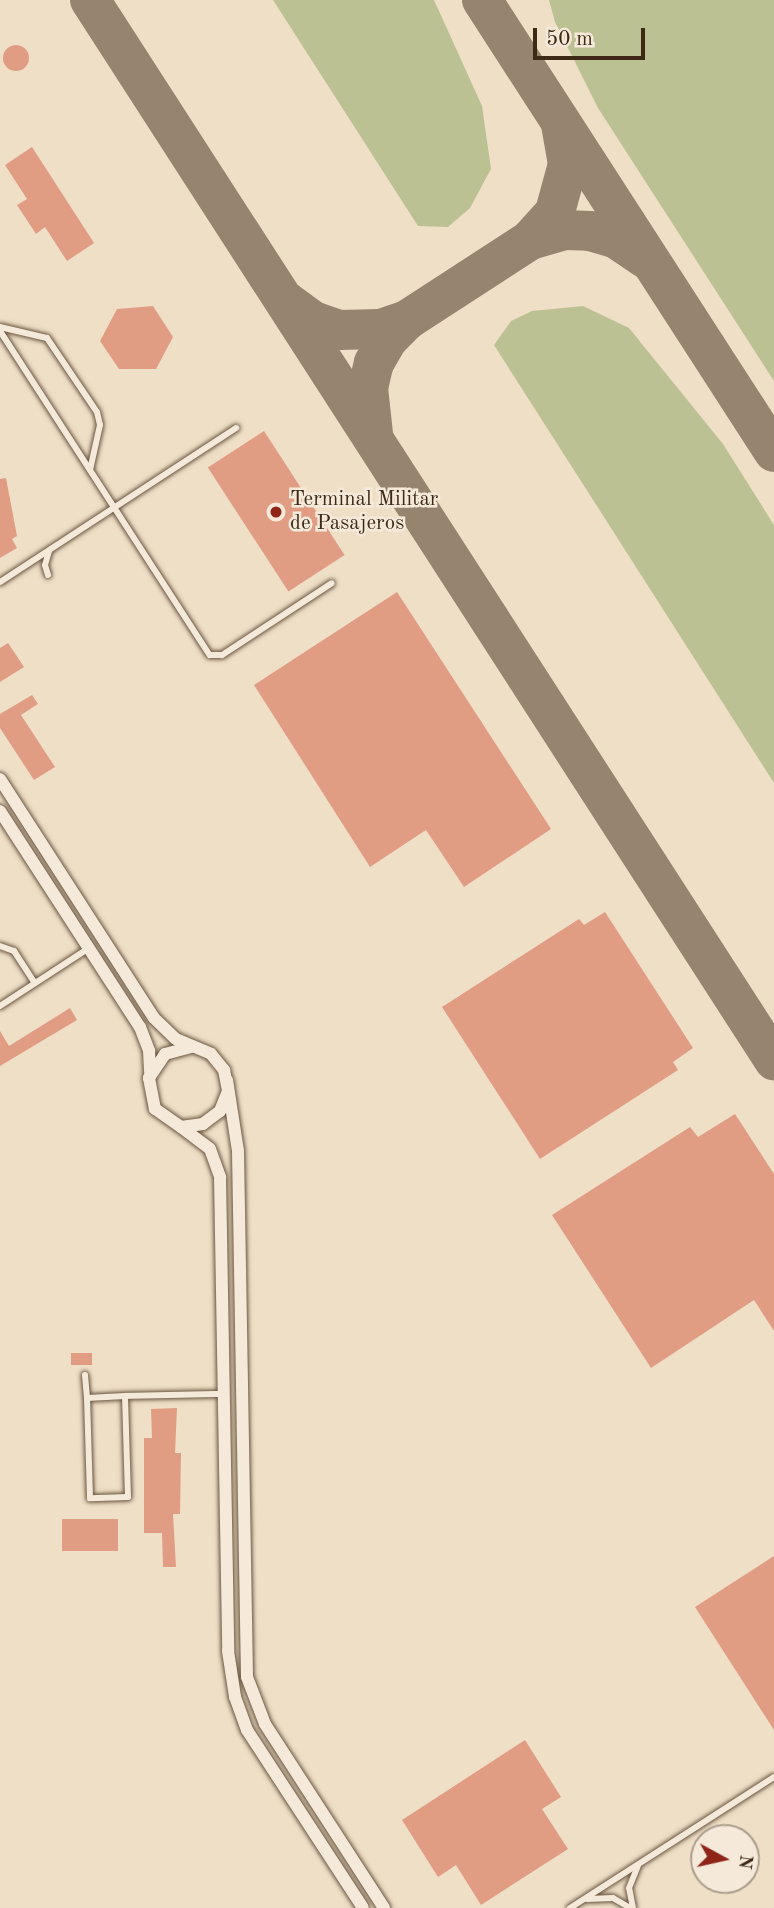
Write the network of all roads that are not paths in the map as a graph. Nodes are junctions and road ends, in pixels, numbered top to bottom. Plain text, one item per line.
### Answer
1 (0, 329) edge
2 (22, 333) junction
3 (12, 349) junction
4 (236, 428) dead end
5 (74, 446) junction
6 (94, 446) junction
7 (90, 472) junction
8 (114, 508) junction
9 (53, 547) junction
10 (21, 568) junction
11 (0, 582) edge
12 (332, 583) dead end
13 (0, 779) edge
14 (0, 811) edge
15 (0, 946) edge
16 (89, 948) junction
17 (35, 983) junction
18 (0, 1006) edge
19 (192, 1047) junction
20 (149, 1078) junction
21 (227, 1080) junction
22 (181, 1127) junction
23 (85, 1375) dead end
24 (224, 1394) junction
25 (125, 1396) junction
26 (87, 1398) junction
27 (774, 1776) edge
28 (642, 1861) junction
29 (579, 1902) junction
30 (363, 1908) edge
31 (384, 1908) edge
32 (570, 1908) edge
33 (631, 1908) edge

1 - 2 lane
1 - 3 lane
2 - 3 lane
2 - 6 lane
3 - 5 lane
4 - 8 lane
5 - 6 lane
5 - 7 lane
6 - 7 lane
7 - 8 lane
8 - 9 lane
8 - 12 lane
9 - 10 lane
9 - 10 lane
10 - 11 lane
13 - 19 street
14 - 16 street
15 - 17 lane
16 - 17 lane
16 - 20 street
17 - 18 lane
19 - 20 street
19 - 21 street
20 - 22 street
21 - 22 street
21 - 31 street
22 - 24 street
23 - 26 lane
24 - 25 lane
24 - 30 street
25 - 26 lane
25 - 26 lane
27 - 28 lane
28 - 29 lane
28 - 33 lane
29 - 32 lane
29 - 33 lane

